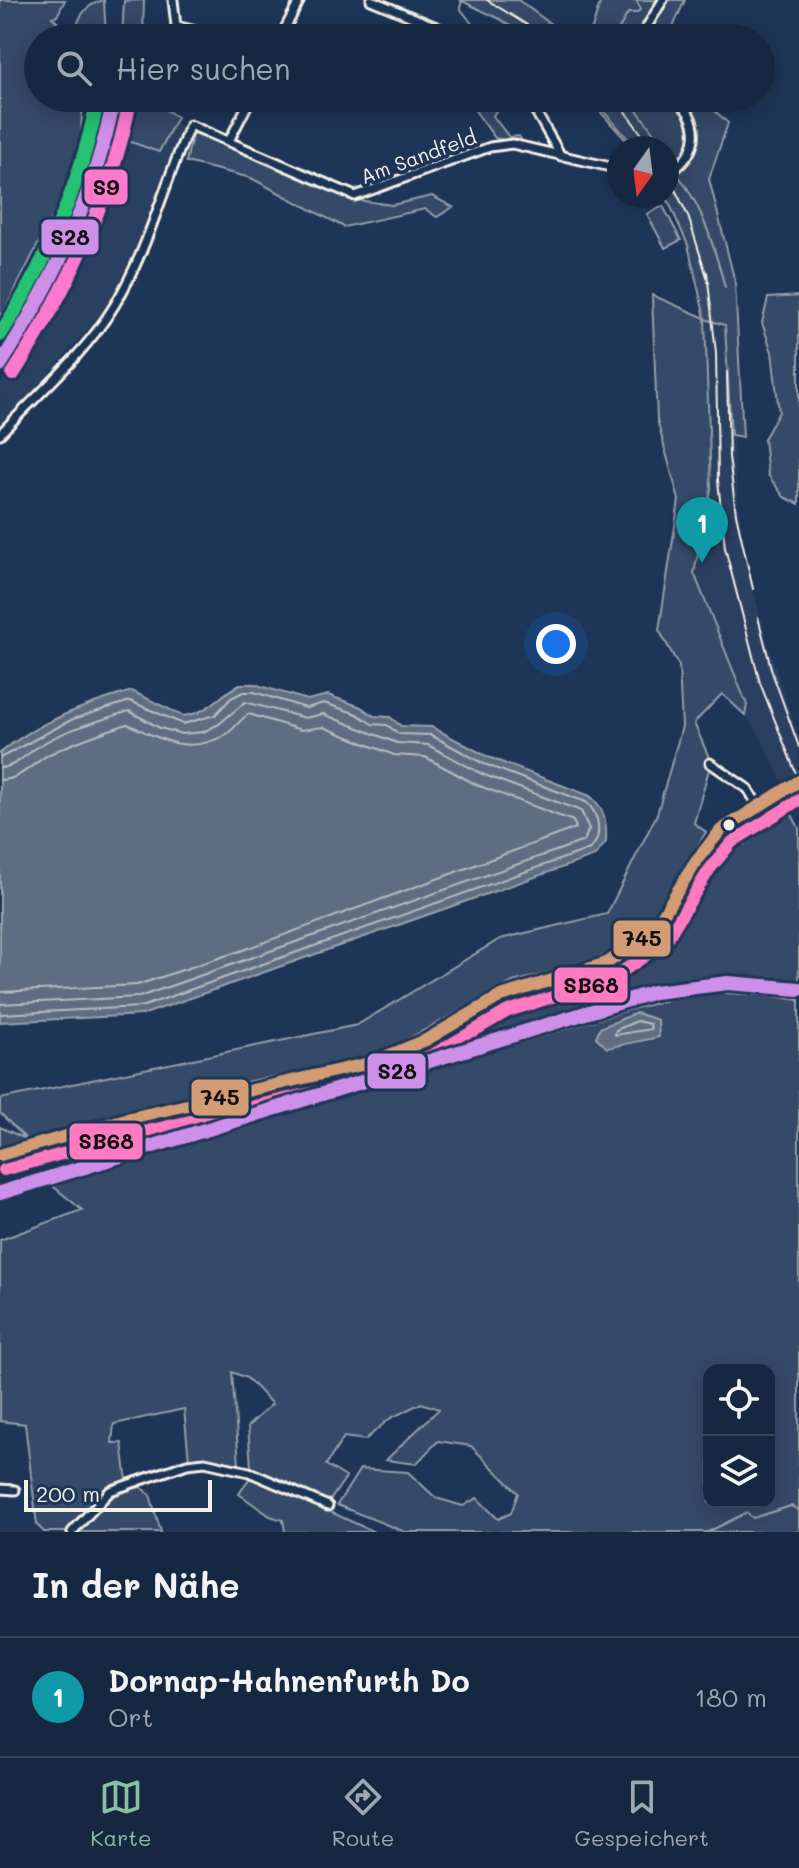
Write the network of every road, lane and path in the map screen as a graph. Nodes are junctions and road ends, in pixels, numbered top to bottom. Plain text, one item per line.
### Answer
1 (173, 0) edge
2 (300, 0) edge
3 (371, 0) edge
4 (663, 0) edge
5 (176, 24) edge
6 (287, 24) edge
7 (429, 24) edge
8 (648, 24) edge
9 (244, 112) edge
10 (536, 112) edge
11 (690, 112) edge
12 (229, 141) junction
13 (561, 156) junction
14 (679, 165) edge
15 (607, 166) edge
16 (0, 434) edge
17 (710, 763) dead end
18 (774, 796) tunnel mouth
19 (758, 806) junction
20 (0, 1155) edge
21 (0, 1489) edge
22 (15, 1490) dead end
23 (328, 1506) dead end
24 (72, 1532) edge

1 - 5 street
2 - 6 street
3 - 7 street
4 - 8 street
9 - 12 street
10 - 13 street
11 - 14 street
12 - 13 street, Am Sandfeld
12 - 16 street, Am Sandfeld
13 - 15 street, Am Sandfeld
17 - 19 street
18 - 19 main road
19 - 20 main road
21 - 22 street
23 - 24 street

